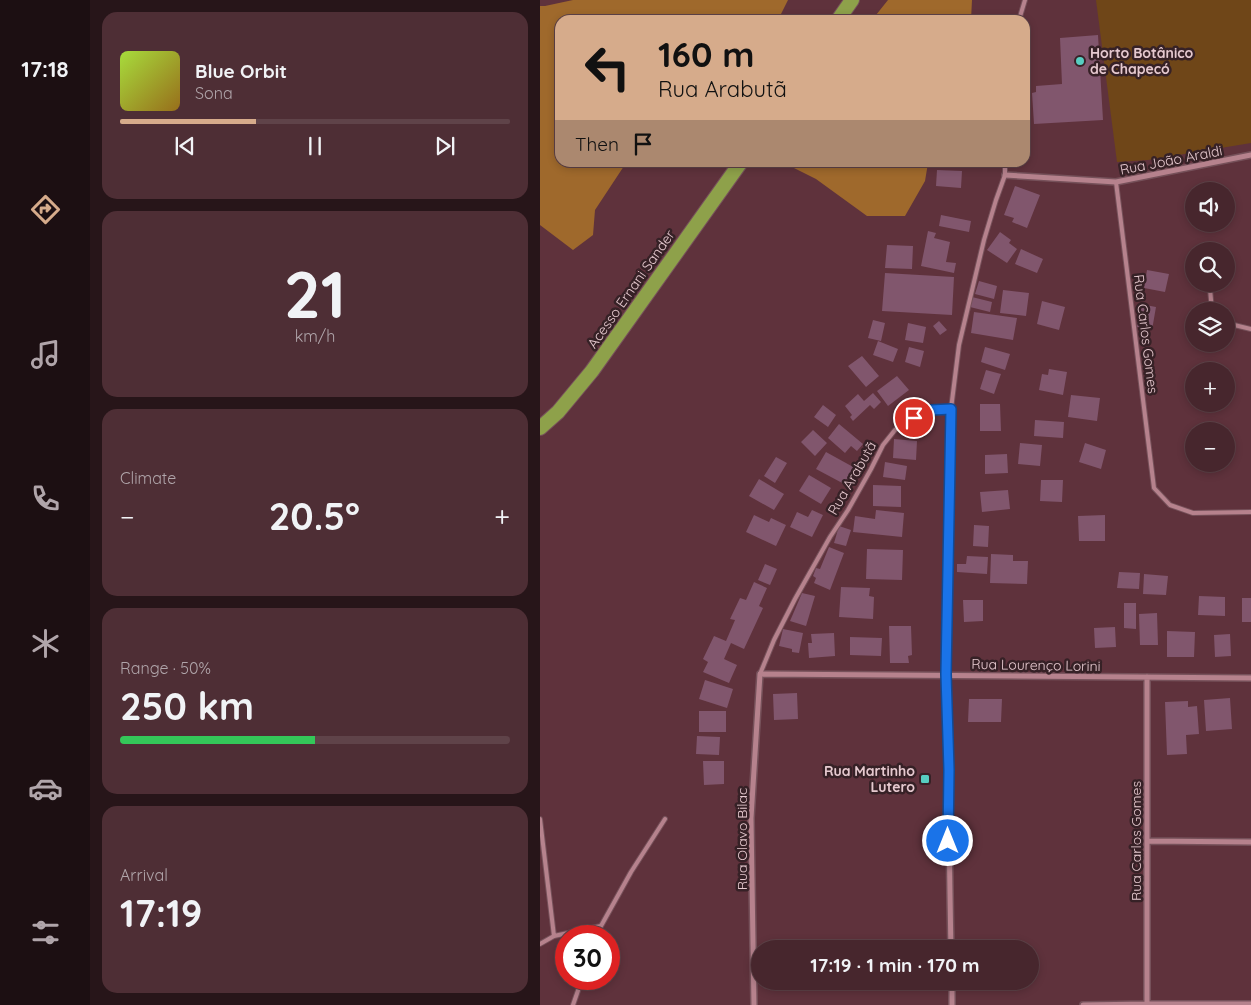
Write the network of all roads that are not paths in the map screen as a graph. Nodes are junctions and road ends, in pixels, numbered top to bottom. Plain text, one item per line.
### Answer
1 (852, 0) edge
2 (1025, 0) edge
3 (842, 15) edge
4 (1020, 15) edge
5 (1251, 155) edge
6 (737, 167) edge
7 (1005, 167) edge
8 (1005, 175) junction
9 (1116, 182) junction
10 (1235, 326) edge
11 (1251, 329) edge
12 (951, 409) junction
13 (540, 428) edge
14 (1251, 512) edge
15 (760, 674) junction
16 (946, 674) junction
17 (1147, 678) junction
18 (1251, 678) edge
19 (540, 819) edge
20 (665, 819) dead end
21 (1148, 841) junction
22 (1251, 842) edge
23 (602, 925) edge
24 (554, 936) joint
25 (951, 940) edge
26 (540, 944) edge
27 (578, 990) edge
28 (952, 990) edge
29 (1147, 1004) edge
30 (1251, 1004) edge
31 (573, 1005) edge
32 (754, 1005) edge
33 (952, 1005) edge
34 (1083, 1005) edge

1 - 3 highway
2 - 4 lane
5 - 9 street, Rua João Araldi
6 - 13 highway, Acesso Ernani Sander
7 - 8 lane
8 - 9 street, Rua João Araldi
8 - 12 lane
9 - 14 lane, Rua Carlos Gomes
10 - 11 lane
12 - 15 lane, Rua Arabutã
12 - 16 lane
15 - 16 street, Rua Lourenço Lorini
15 - 32 street, Rua Olavo Bilac
16 - 17 street, Rua Lourenço Lorini
16 - 25 street
17 - 18 street, Rua Lourenço Lorini
17 - 21 street, Rua Carlos Gomes
19 - 24 lane
20 - 23 lane
21 - 22 street
21 - 29 street, Rua Carlos Gomes
24 - 26 lane
27 - 31 lane
28 - 33 street
29 - 30 street
29 - 34 street

